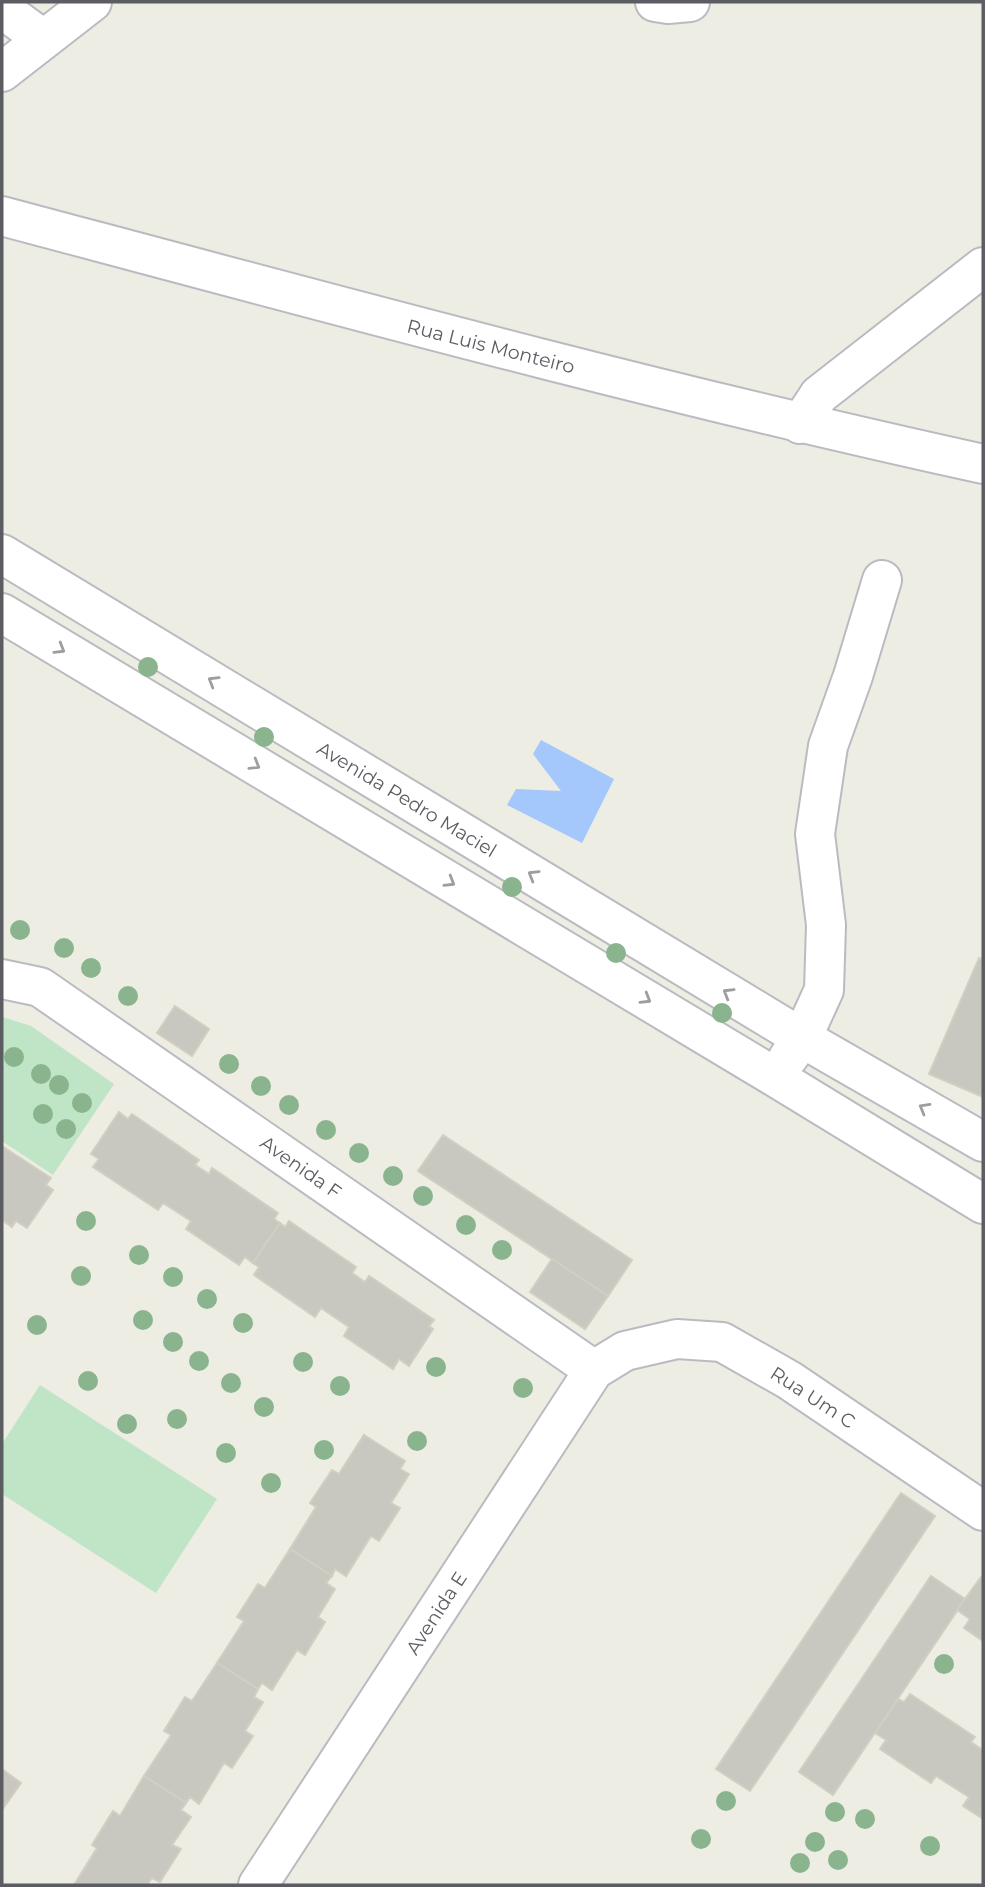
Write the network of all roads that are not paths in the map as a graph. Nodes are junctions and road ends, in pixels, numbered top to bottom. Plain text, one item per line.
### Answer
1 (92, 2) edge
2 (655, 2) edge
3 (690, 2) edge
4 (2, 9) edge
5 (43, 39) junction
6 (2, 72) edge
7 (2, 216) edge
8 (983, 267) edge
9 (800, 424) junction
10 (983, 464) edge
11 (5, 562) edge
12 (883, 580) dead end
13 (2, 613) edge
14 (2, 979) edge
15 (802, 1038) junction
16 (775, 1077) junction
17 (983, 1143) edge
18 (983, 1205) edge
19 (610, 1361) junction
20 (983, 1511) edge
21 (258, 1885) edge

1 - 5 street
2 - 3 street
4 - 5 street
5 - 6 street
7 - 9 street, Rua Luis Monteiro
8 - 9 street
9 - 10 street, Rua Luis Monteiro
15 -> 11 street, Avenida Pedro Maciel
12 - 15 street
13 -> 16 street
14 - 19 street, Avenida F
15 - 16 street
17 -> 15 street, Avenida Pedro Maciel
16 - 18 street
19 - 20 street, Rua Um C
19 - 21 street, Avenida E

